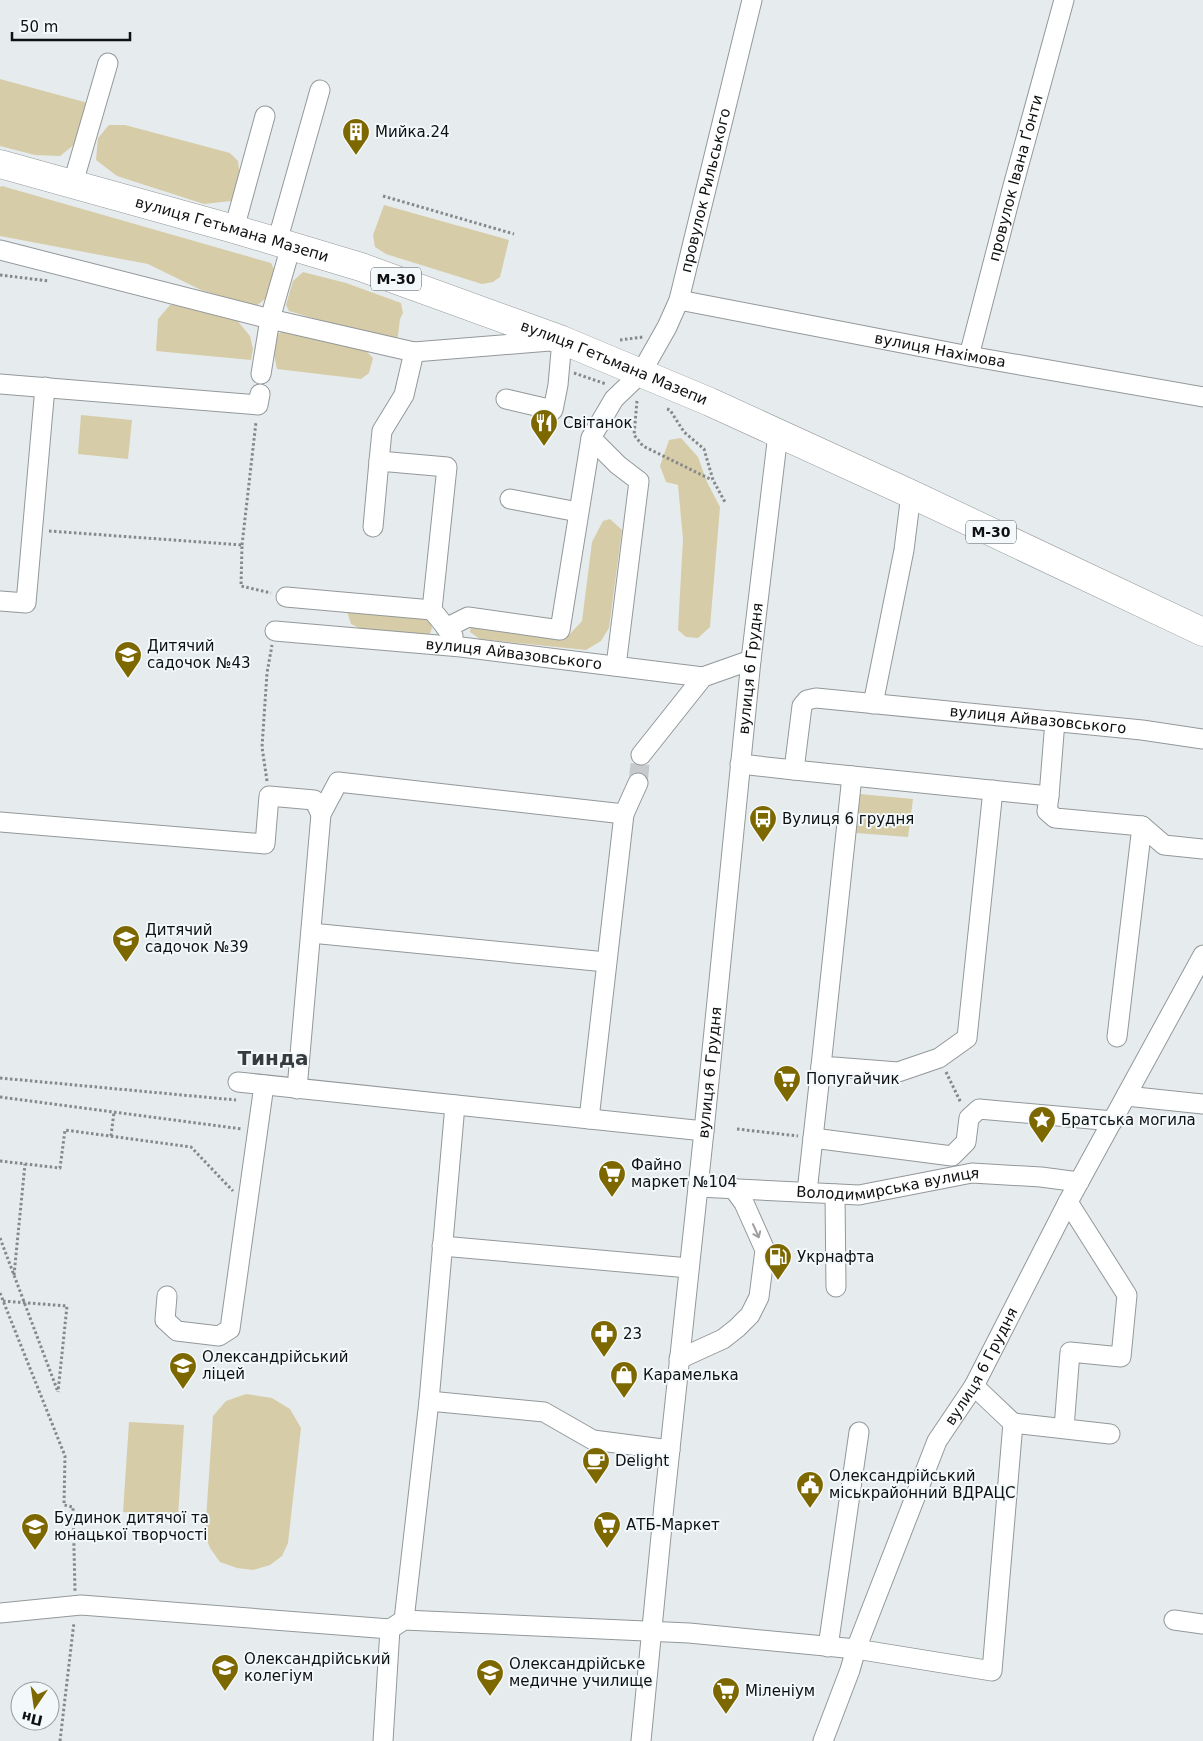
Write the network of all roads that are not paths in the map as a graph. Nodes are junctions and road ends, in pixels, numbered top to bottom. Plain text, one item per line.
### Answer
1 (752, 0) edge
2 (1064, 0) edge
3 (108, 63) dead end
4 (320, 90) dead end
5 (265, 116) dead end
6 (0, 164) edge
7 (73, 183) junction
8 (234, 229) junction
9 (284, 244) junction
10 (0, 250) edge
11 (679, 300) junction
12 (270, 319) junction
13 (562, 340) junction
14 (414, 352) junction
15 (969, 356) junction
16 (262, 374) dead end
17 (633, 381) junction
18 (0, 384) edge
19 (45, 387) junction
20 (1203, 397) edge
21 (259, 399) road end
22 (506, 399) dead end
23 (778, 434) junction
24 (591, 438) junction
25 (379, 461) junction
26 (911, 494) junction
27 (510, 499) dead end
28 (578, 512) junction
29 (373, 527) dead end
30 (286, 597) road end
31 (0, 601) edge
32 (432, 610) junction
33 (446, 628) junction
34 (275, 631) road end
35 (1203, 632) edge
36 (461, 646) junction
37 (751, 660) junction
38 (616, 666) junction
39 (703, 677) junction
40 (873, 704) junction
41 (1055, 721) junction
42 (1203, 739) edge
43 (641, 754) tunnel mouth
44 (740, 764) junction
45 (794, 770) junction
46 (852, 776) junction
47 (638, 783) tunnel mouth
48 (993, 790) junction
49 (1049, 796) junction
50 (321, 814) junction
51 (624, 814) junction
52 (0, 822) edge
53 (1142, 826) junction
54 (1203, 849) edge
55 (311, 933) junction
56 (1203, 955) edge
57 (606, 962) junction
58 (1117, 1037) dead end
59 (822, 1066) junction
60 (238, 1082) dead end
61 (264, 1085) junction
62 (297, 1089) junction
63 (1126, 1096) junction
64 (1203, 1104) edge
65 (455, 1105) junction
66 (589, 1119) junction
67 (1113, 1121) junction
68 (704, 1131) junction
69 (813, 1138) junction
70 (1079, 1182) junction
71 (698, 1187) junction
72 (733, 1188) junction
73 (807, 1192) junction
74 (835, 1194) junction
75 (1068, 1202) junction
76 (442, 1246) junction
77 (689, 1268) junction
78 (836, 1287) dead end
79 (167, 1296) dead end
80 (679, 1359) junction
81 (974, 1386) junction
82 (428, 1400) junction
83 (1013, 1423) junction
84 (1064, 1428) junction
85 (859, 1432) dead end
86 (1110, 1434) dead end
87 (670, 1450) junction
88 (0, 1613) edge
89 (1174, 1620) dead end
90 (1203, 1624) edge
91 (397, 1625) junction
92 (653, 1630) junction
93 (828, 1647) junction
94 (856, 1649) junction
95 (383, 1741) edge
96 (641, 1741) edge
97 (823, 1741) edge

1 - 11 street, провулок Рильського
2 - 15 street, провулок Івана Ґонти
3 - 7 street
4 - 9 street
5 - 8 street
6 - 7 highway, вулиця Гетьмана Мазепи / М-30
7 - 8 highway, вулиця Гетьмана Мазепи / М-30
8 - 9 highway, вулиця Гетьмана Мазепи / М-30
9 - 12 street
9 - 13 highway, вулиця Гетьмана Мазепи / М-30
10 - 12 street
11 - 15 street, вулиця Нахімова
11 - 17 street, провулок Рильського
12 - 14 street
12 - 16 street
13 - 14 street
13 - 17 highway, вулиця Гетьмана Мазепи / М-30
13 - 22 street
14 - 25 street
15 - 20 street, вулиця Нахімова
17 - 23 highway, вулиця Гетьмана Мазепи / М-30
17 - 24 street, провулок Рильського
18 - 19 street
19 - 21 street
19 - 31 street
23 - 26 highway, вулиця Гетьмана Мазепи / М-30
23 - 37 street, вулиця 6 Грудня
24 - 28 street
24 - 38 street
25 - 29 street
25 - 32 street
26 - 35 highway, вулиця Гетьмана Мазепи / М-30
26 - 40 street
27 - 28 street
28 - 33 street
30 - 32 street
32 - 33 street
33 - 36 street
34 - 36 street, вулиця Айвазовського
36 - 38 street, вулиця Айвазовського
37 - 39 street, вулиця Айвазовського
37 - 44 street, вулиця 6 Грудня
38 - 39 street, вулиця Айвазовського
39 - 43 street
40 - 41 street, вулиця Айвазовського
40 - 45 street, вулиця Айвазовського
41 - 42 street, вулиця Айвазовського
41 - 49 street
44 - 45 street
44 - 68 street, вулиця 6 Грудня
45 - 46 street
46 - 48 street
46 - 59 street
47 - 51 street
48 - 49 street
48 - 59 street
49 - 53 street
50 - 51 street
50 - 52 street
50 - 55 street
51 - 57 street
53 - 54 street
53 - 58 street
55 - 57 street
55 - 62 street
56 - 63 street, вулиця 6 Грудня
57 - 66 street
59 - 69 street
60 - 61 street
61 - 62 street
61 - 79 street
62 - 65 street
63 - 64 street
63 - 67 street, вулиця 6 Грудня
65 - 66 street
65 - 76 street
66 - 68 street
67 - 69 street
67 - 70 street, вулиця 6 Грудня
68 - 71 street, вулиця 6 Грудня
69 - 73 street
70 - 74 street, Володимирська вулиця
70 - 75 street, вулиця 6 Грудня
71 - 72 street, Володимирська вулиця
71 - 77 street, вулиця 6 Грудня
72 - 73 street, Володимирська вулиця
72 -> 80 street
73 - 74 street, Володимирська вулиця
74 - 78 street
75 - 81 street, вулиця 6 Грудня
75 - 84 street
76 - 77 street
76 - 82 street
77 - 80 street, вулиця 6 Грудня
80 - 87 street, вулиця 6 Грудня
81 - 83 street
81 - 94 street, вулиця 6 Грудня
82 - 87 street
82 - 91 street
83 - 84 street
83 - 94 street
84 - 86 street
85 - 93 street
87 - 92 street, вулиця 6 Грудня
88 - 91 street
89 - 90 street
91 - 92 street
91 - 95 street
92 - 93 street
92 - 96 street, вулиця 6 Грудня
93 - 94 street
94 - 97 street, вулиця 6 Грудня

